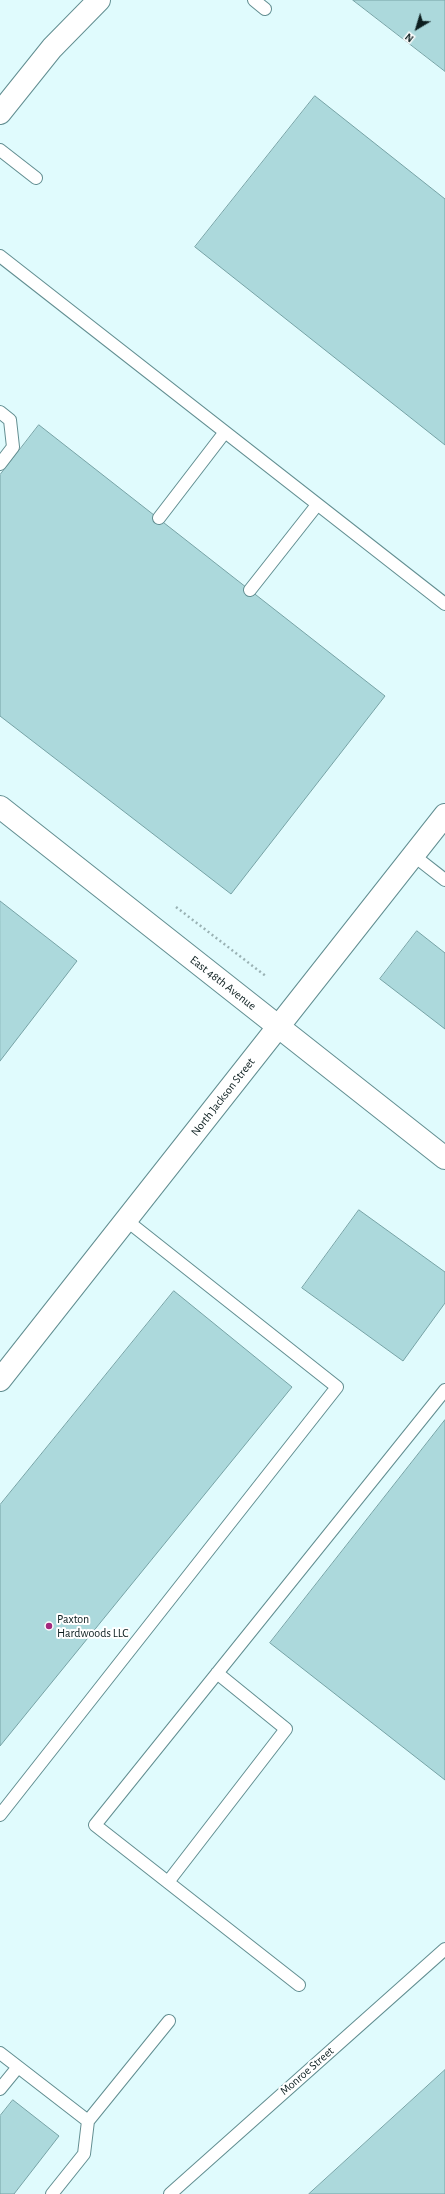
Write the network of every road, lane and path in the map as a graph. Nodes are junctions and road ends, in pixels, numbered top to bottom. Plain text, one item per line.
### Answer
1 (99, 0) edge
2 (254, 0) edge
3 (265, 9) dead end
4 (0, 113) edge
5 (0, 150) edge
6 (36, 178) dead end
7 (0, 256) edge
8 (0, 412) edge
9 (225, 432) junction
10 (0, 464) edge
11 (317, 505) junction
12 (158, 518) dead end
13 (250, 590) dead end
14 (445, 604) edge
15 (0, 807) edge
16 (445, 815) edge
17 (413, 855) junction
18 (445, 880) edge
19 (176, 907) dead end
20 (267, 977) dead end
21 (278, 1027) junction
22 (445, 1158) edge
23 (126, 1220) junction
24 (0, 1380) edge
25 (445, 1390) edge
26 (217, 1673) junction
27 (0, 1816) edge
28 (168, 1882) junction
29 (445, 1949) edge
30 (299, 1985) dead end
31 (169, 2021) dead end
32 (0, 2053) edge
33 (18, 2067) junction
34 (0, 2089) edge
35 (88, 2120) junction
36 (52, 2194) edge
37 (170, 2194) edge

1 - 4 street
2 - 3 lane
5 - 6 lane
7 - 9 lane
8 - 10 lane
9 - 11 lane
9 - 12 lane
11 - 13 lane
11 - 14 lane
15 - 21 street, East 48th Avenue
16 - 17 street, North Jackson Street
17 - 18 lane
17 - 21 street, North Jackson Street
19 - 20 path
21 - 22 street, East 48th Avenue
21 - 23 street, North Jackson Street
23 - 24 street, North Jackson Street
23 - 27 lane
25 - 26 lane
26 - 28 lane
26 - 28 lane
28 - 30 lane
29 - 37 lane, Monroe Street
31 - 35 lane
32 - 33 lane
33 - 34 lane
33 - 35 lane
35 - 36 lane

